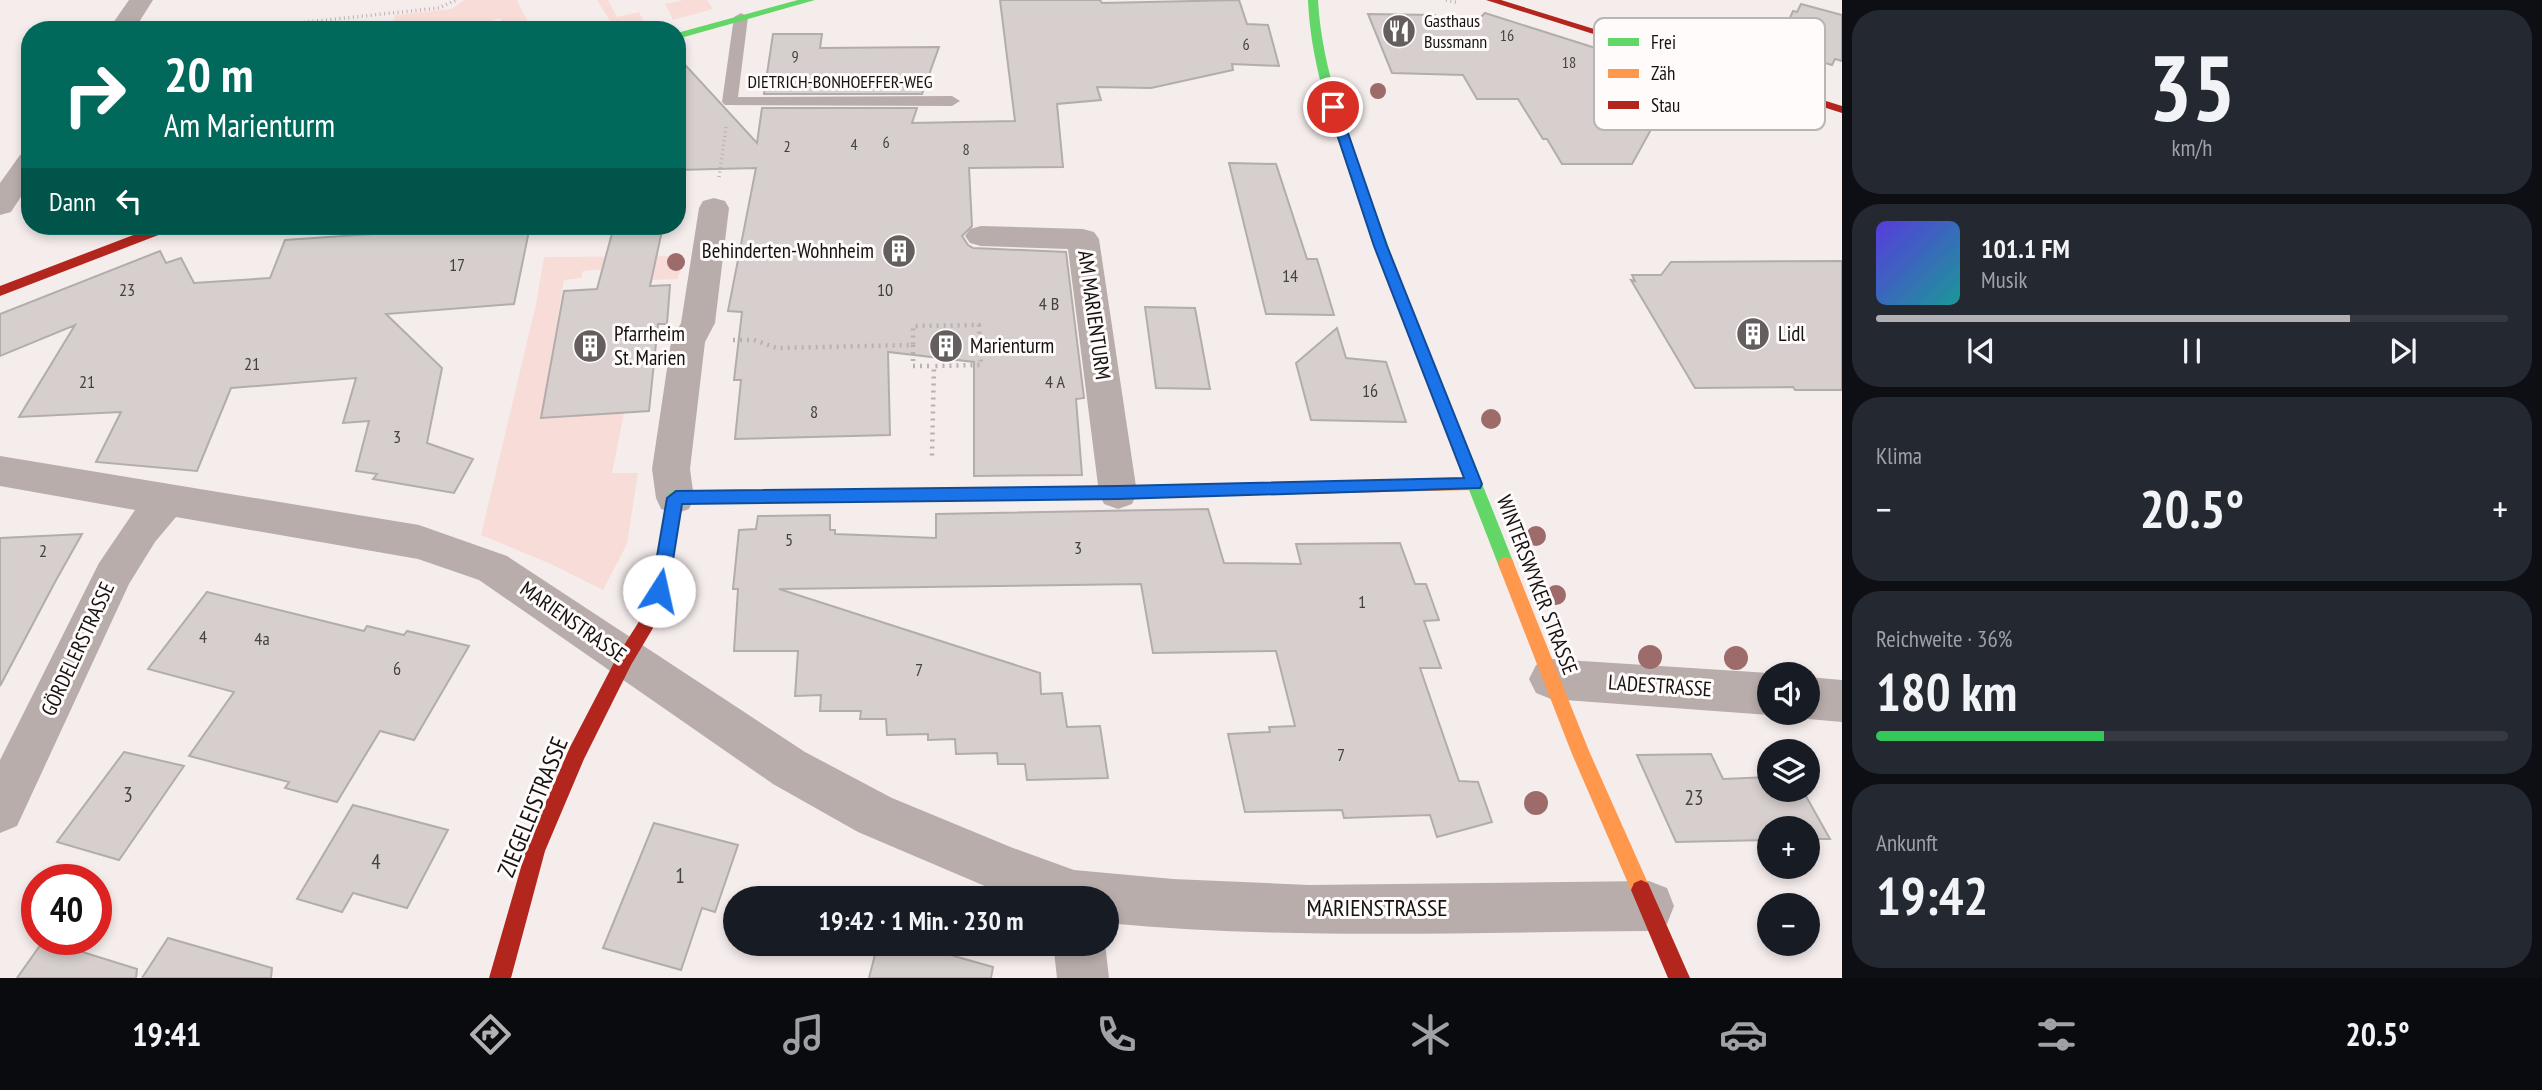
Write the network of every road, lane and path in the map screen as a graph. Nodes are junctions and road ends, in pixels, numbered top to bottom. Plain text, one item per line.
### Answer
1 (141, 0) edge
2 (456, 0) edge
3 (810, 0) edge
4 (1313, 0) edge
5 (1491, 0) edge
6 (741, 18) junction
7 (127, 21) edge
8 (317, 21) edge
9 (1594, 32) edge
10 (686, 33) edge
11 (952, 101) dead end
12 (730, 102) junction
13 (1825, 105) edge
14 (1842, 110) edge
15 (21, 174) edge
16 (0, 205) edge
17 (715, 208) joint
18 (146, 235) edge
19 (981, 236) dead end
20 (0, 291) edge
21 (688, 342) junction
22 (913, 345) junction
23 (934, 366) junction
24 (0, 471) edge
25 (1475, 484) junction
26 (1118, 493) junction
27 (931, 495) junction
28 (169, 498) junction
29 (676, 498) junction
30 (625, 659) junction
31 (1551, 679) junction
32 (1757, 693) edge
33 (1820, 699) edge
34 (1842, 701) edge
35 (0, 809) edge
36 (1042, 886) edge
37 (1119, 906) edge
38 (1650, 906) junction
39 (1084, 956) edge
40 (500, 978) edge
41 (1083, 978) edge
42 (1679, 978) edge

1 - 7 street
2 - 8 path
3 - 6 street
4 - 25 street, WINTERSWYKER STRASSE
5 - 9 street
6 - 10 street
6 - 12 lane, DIETRICH-BONHOEFFER-WEG
11 - 12 lane, DIETRICH-BONHOEFFER-WEG
12 - 17 path
13 - 14 street
15 - 16 street
17 - 21 street
18 - 20 street
19 - 26 street, AM MARIENTURM
21 - 22 path
21 - 29 street
22 - 23 path
22 - 23 path
23 - 27 path
24 - 28 street, MARIENSTRASSE
25 - 26 street
25 - 31 street, WINTERSWYKER STRASSE
26 - 27 street
27 - 29 street
28 - 30 street, MARIENSTRASSE
28 - 35 street, GÖRDELERSTRASSE
29 - 30 street
30 - 36 street, MARIENSTRASSE
30 - 40 street, ZIEGELEISTRASSE
31 - 32 street, LADESTRASSE
31 - 38 street, WINTERSWYKER STRASSE
33 - 34 street
37 - 38 street, MARIENSTRASSE
38 - 42 street, WINTERSWYKER STRASSE
39 - 41 street

